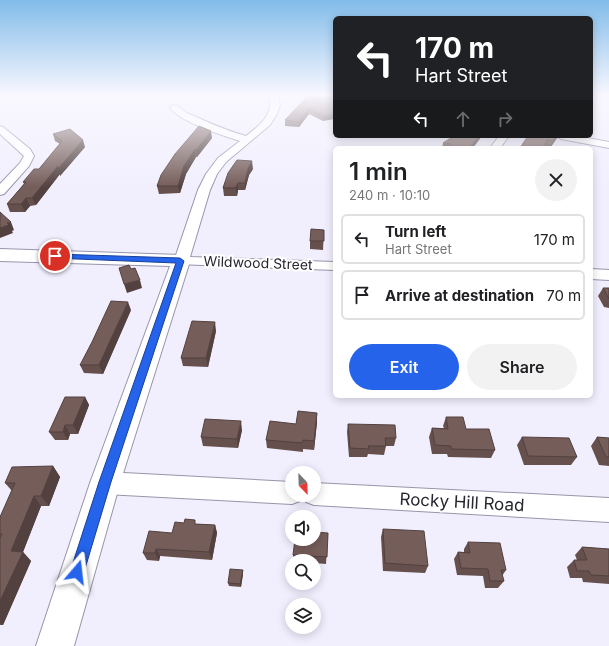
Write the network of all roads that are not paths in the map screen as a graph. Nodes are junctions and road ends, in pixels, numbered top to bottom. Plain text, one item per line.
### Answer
1 (208, 126) edge
2 (263, 126) edge
3 (0, 129) edge
4 (572, 138) edge
5 (246, 139) junction
6 (609, 145) edge
7 (0, 191) edge
8 (0, 255) edge
9 (180, 261) junction
10 (333, 266) edge
11 (593, 274) edge
12 (609, 275) edge
13 (105, 482) junction
14 (285, 493) edge
15 (321, 494) edge
16 (609, 510) edge
17 (55, 646) edge

1 - 5 street
2 - 5 street
3 - 7 street
4 - 6 street
5 - 9 street
8 - 9 street
9 - 10 street, Wildwood Street
9 - 13 street
11 - 12 street
13 - 14 street
13 - 17 street
15 - 16 street, Rocky Hill Road

